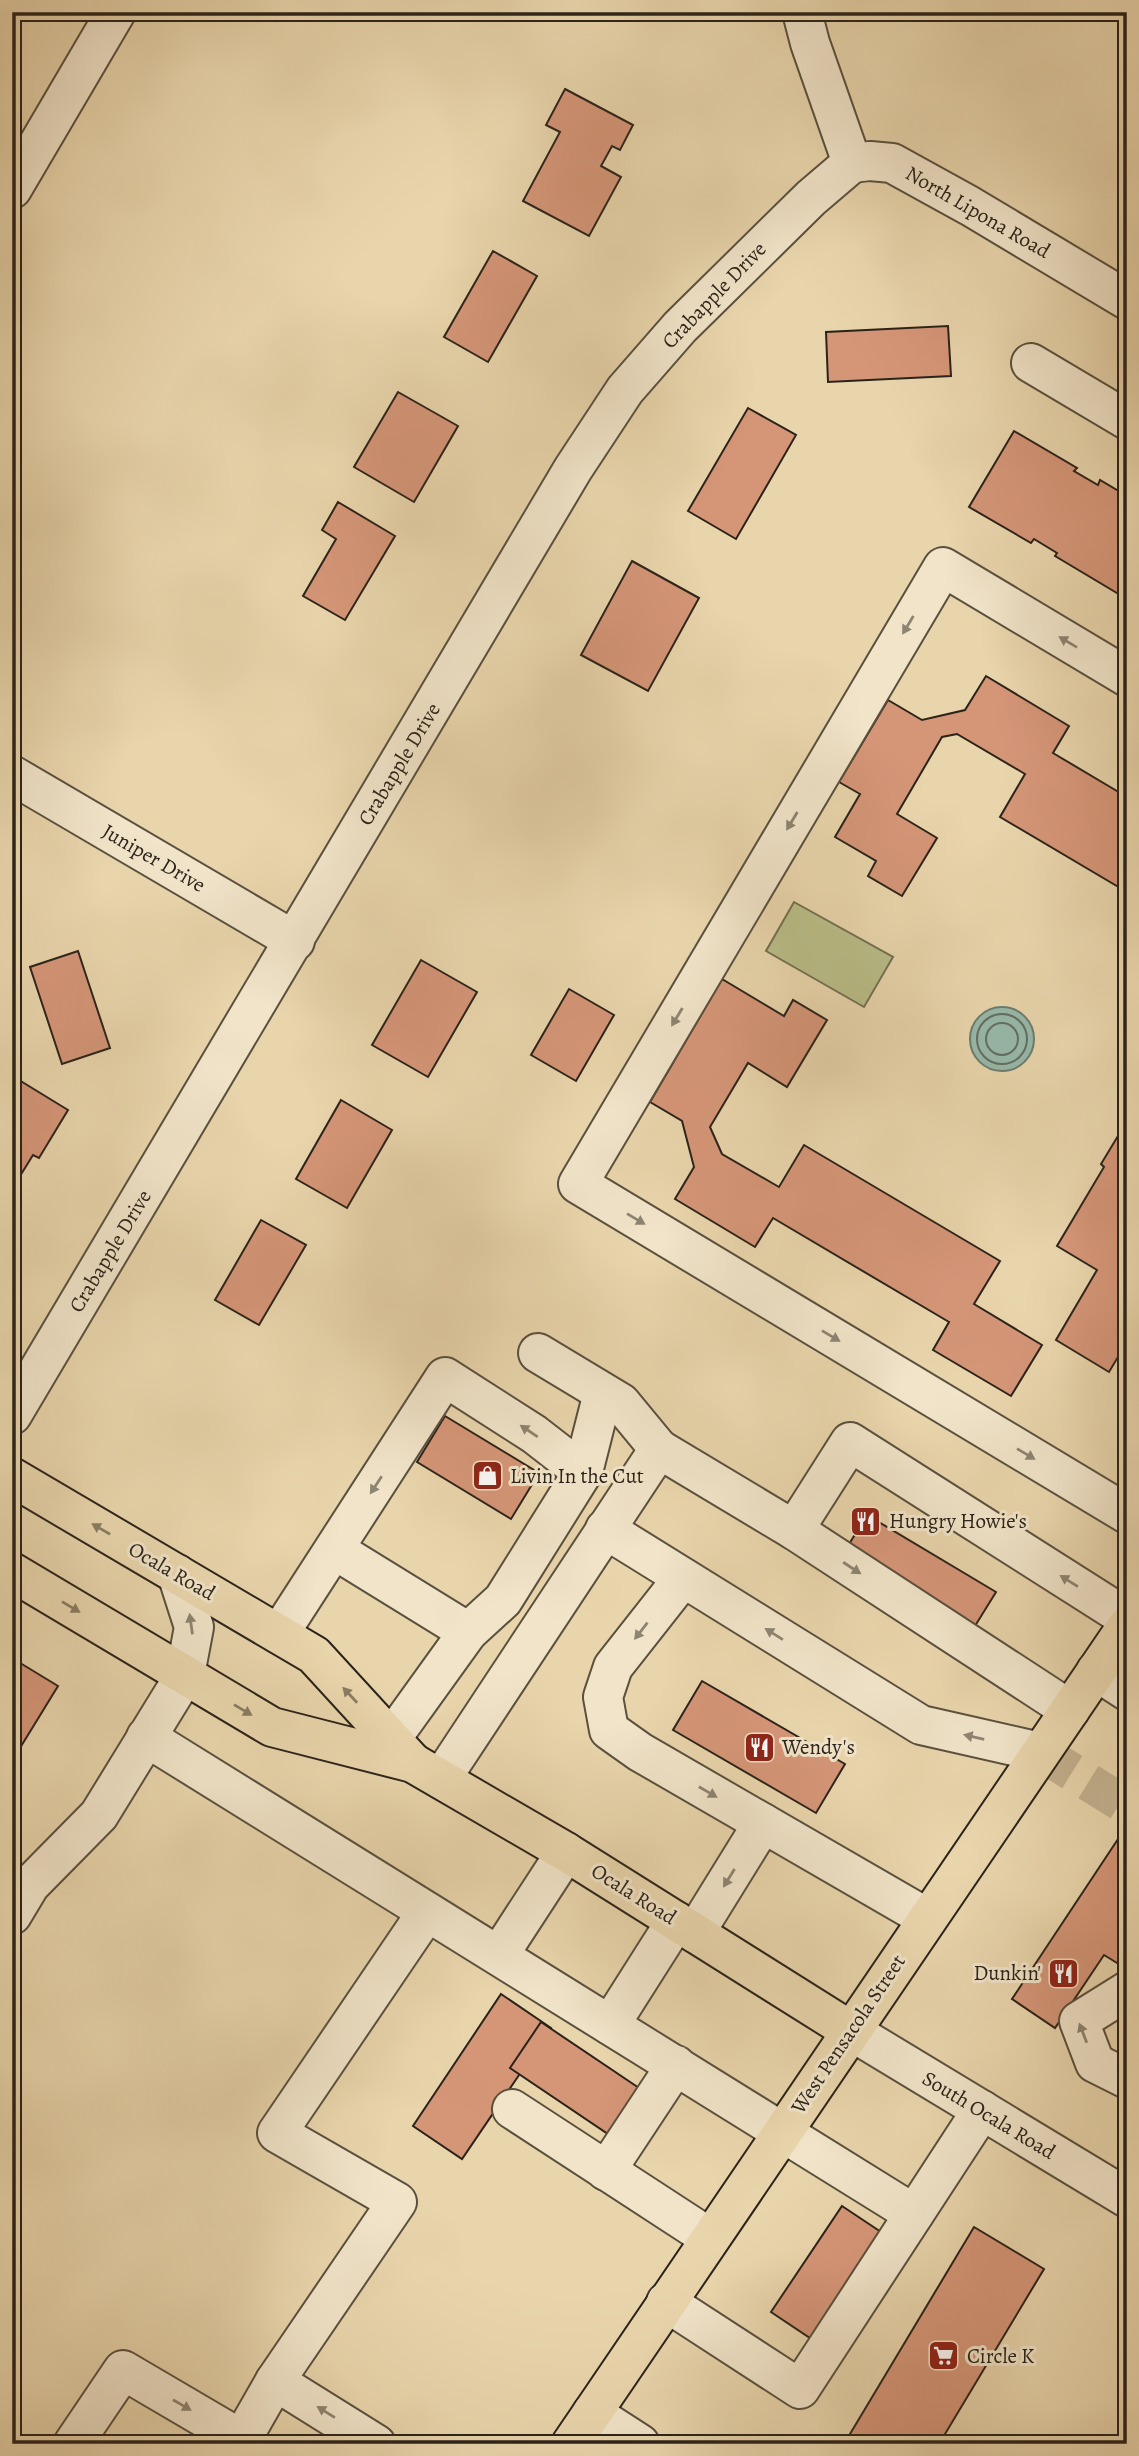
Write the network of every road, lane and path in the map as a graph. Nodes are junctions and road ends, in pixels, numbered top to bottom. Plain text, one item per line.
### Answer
1 (116, 12) edge
2 (802, 12) edge
3 (852, 163) junction
4 (12, 189) edge
5 (1127, 300) edge
6 (1031, 363) dead end
7 (1127, 419) edge
8 (1127, 677) edge
9 (12, 775) edge
10 (295, 941) junction
11 (538, 1353) dead end
12 (603, 1392) junction
13 (12, 1415) edge
14 (659, 1449) junction
15 (583, 1472) junction
16 (12, 1477) edge
17 (1127, 1514) edge
18 (605, 1529) junction
19 (794, 1530) junction
20 (335, 1550) junction
21 (12, 1572) edge
22 (177, 1574) junction
23 (683, 1578) junction
24 (1127, 1618) edge
25 (1127, 1626) edge
26 (468, 1632) junction
27 (279, 1634) junction
28 (184, 1675) junction
29 (1112, 1681) edge
30 (1070, 1710) junction
31 (146, 1737) junction
32 (1040, 1752) junction
33 (415, 1760) junction
34 (763, 1823) junction
35 (566, 1852) junction
36 (427, 1912) junction
37 (12, 1915) edge
38 (927, 1918) junction
39 (686, 1927) junction
40 (499, 1955) junction
41 (1127, 1991) edge
42 (610, 2025) junction
43 (851, 2031) junction
44 (676, 2065) junction
45 (1127, 2079) edge
46 (512, 2109) dead end
47 (982, 2110) junction
48 (783, 2131) junction
49 (606, 2171) junction
50 (1127, 2198) edge
51 (914, 2214) junction
52 (710, 2238) junction
53 (666, 2302) junction
54 (275, 2381) junction
55 (592, 2413) junction
56 (243, 2442) edge
57 (74, 2444) edge
58 (376, 2444) edge
59 (571, 2444) edge
60 (640, 2444) edge

1 - 4 street
2 - 3 street
3 - 5 street, North Lipona Road
3 - 10 street, Crabapple Drive
6 - 7 street
8 -> 17 street
9 - 10 street, Juniper Drive
10 - 13 street, Crabapple Drive
11 - 12 street
12 - 14 street
12 - 15 street
14 - 18 street
14 - 19 street
15 -> 20 street
15 - 26 street
22 -> 16 main road, Ocala Road
18 - 23 street
18 - 33 street
24 -> 19 street
19 -> 30 street
20 - 26 street
20 - 27 street
21 -> 28 main road, Ocala Road
22 - 27 main road, Ocala Road
28 -> 22 street
32 -> 23 street
23 -> 34 street
25 - 29 main road, West Pensacola Street
26 - 33 street
33 -> 27 main road, Ocala Road
28 - 31 street
28 -> 33 main road, Ocala Road
29 - 30 main road, West Pensacola Street
30 - 32 main road, West Pensacola Street
31 - 36 street
31 - 37 street
32 - 38 main road, West Pensacola Street
33 - 35 main road, Ocala Road
34 - 38 street
34 -> 39 street
35 - 39 main road, Ocala Road
35 - 40 street
36 - 40 street
36 - 54 street
38 - 43 main road, West Pensacola Street
39 - 42 street
39 - 43 main road, Ocala Road
40 - 42 street
45 -> 41 street
42 - 44 street
43 - 47 street, South Ocala Road
43 - 48 main road, West Pensacola Street
44 - 48 street
44 - 49 street
46 - 49 street
47 - 50 street, South Ocala Road
47 - 51 street
48 - 51 street
48 - 52 main road, West Pensacola Street
49 - 52 street
51 - 53 street
52 - 53 main road, West Pensacola Street
53 - 55 main road, West Pensacola Street
54 - 56 street
58 -> 54 street
55 - 59 main road, West Pensacola Street
55 - 60 street
57 -> 56 street

